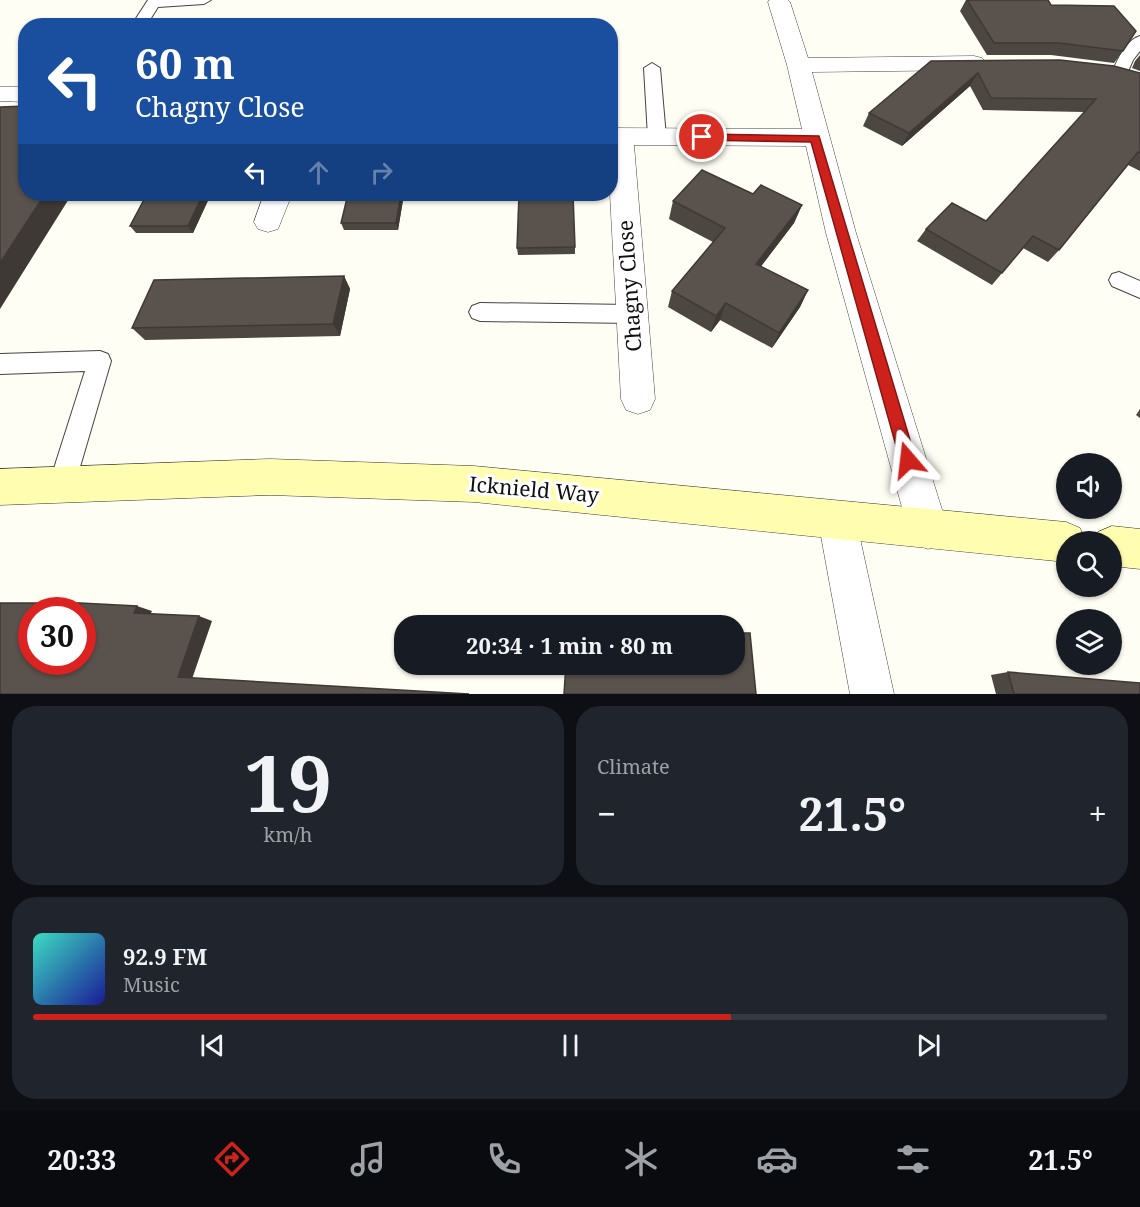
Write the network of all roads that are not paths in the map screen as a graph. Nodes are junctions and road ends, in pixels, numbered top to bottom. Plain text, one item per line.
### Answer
1 (204, 0) edge
2 (779, 2) dead end
3 (143, 18) edge
4 (1140, 41) edge
5 (999, 63) edge
6 (799, 65) junction
7 (652, 68) dead end
8 (1121, 74) edge
9 (0, 94) edge
10 (18, 94) edge
11 (618, 136) edge
12 (657, 137) junction
13 (816, 138) junction
14 (618, 167) edge
15 (276, 201) edge
16 (268, 222) dead end
17 (1119, 280) dead end
18 (1140, 291) edge
19 (480, 312) dead end
20 (632, 314) junction
21 (0, 364) edge
22 (638, 399) dead end
23 (62, 484) junction
24 (0, 487) edge
25 (837, 520) junction
26 (928, 529) junction
27 (1056, 541) edge
28 (1122, 547) edge
29 (1140, 549) edge
30 (872, 694) edge

1 - 3 lane
2 - 6 street
4 - 8 lane
5 - 6 street
6 - 13 street
7 - 12 lane
9 - 10 street
11 - 12 street, Chagny Close
12 - 13 street, Chagny Close
13 - 26 street
14 - 20 street, Chagny Close
15 - 16 street
17 - 18 lane
19 - 20 lane
20 - 22 street, Chagny Close
21 - 23 lane
23 - 24 street, Icknield Way
23 - 25 street, Icknield Way
25 - 26 street, Icknield Way
25 - 30 street
26 - 27 street, Icknield Way
28 - 29 street

